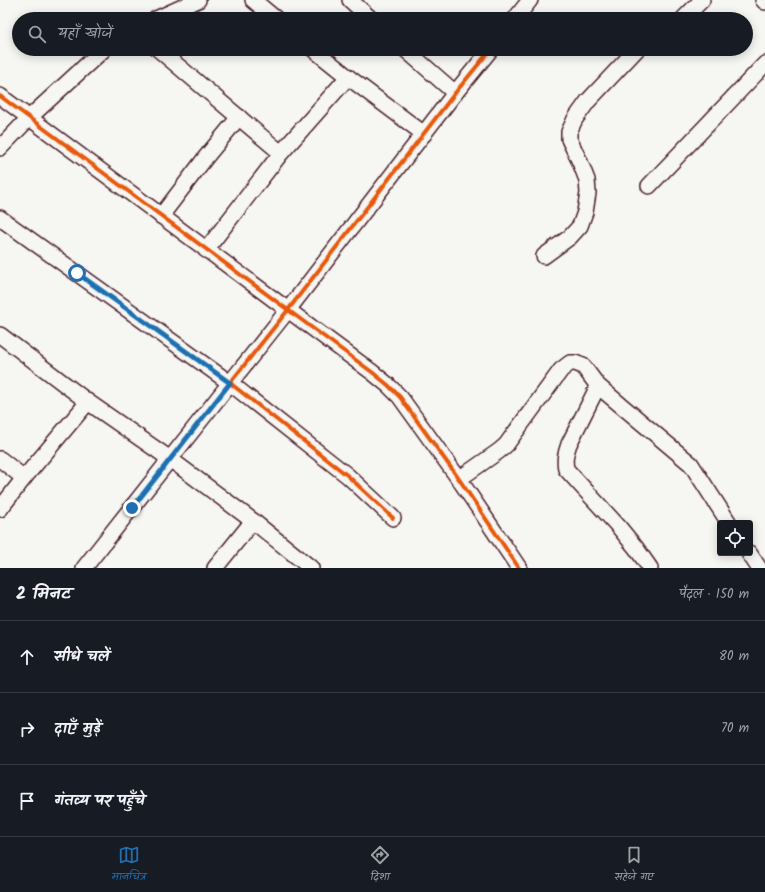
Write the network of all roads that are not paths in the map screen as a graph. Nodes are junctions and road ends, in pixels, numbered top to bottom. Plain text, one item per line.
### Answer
1 (198, 0) edge
2 (253, 0) edge
3 (350, 0) edge
4 (530, 0) edge
5 (702, 0) edge
6 (171, 12) edge
7 (268, 12) edge
8 (363, 12) edge
9 (521, 12) edge
10 (690, 12) edge
11 (96, 56) edge
12 (166, 56) edge
13 (322, 56) edge
14 (413, 56) edge
15 (485, 56) edge
16 (630, 56) edge
17 (765, 64) edge
18 (348, 77) junction
19 (455, 93) junction
20 (0, 96) edge
21 (30, 117) junction
22 (239, 117) junction
23 (424, 134) junction
24 (0, 148) edge
25 (281, 153) junction
26 (649, 186) dead end
27 (161, 216) junction
28 (0, 218) edge
29 (206, 250) junction
30 (544, 256) dead end
31 (288, 310) junction
32 (0, 335) edge
33 (230, 383) junction
34 (598, 386) junction
35 (88, 402) junction
36 (0, 459) edge
37 (170, 459) junction
38 (24, 478) junction
39 (459, 479) junction
40 (0, 508) edge
41 (393, 518) dead end
42 (727, 520) edge
43 (253, 521) junction
44 (751, 556) edge
45 (84, 568) edge
46 (215, 568) edge
47 (311, 568) edge
48 (519, 568) edge
49 (650, 568) edge
50 (759, 568) edge

1 - 6 street
2 - 7 street
3 - 8 street
4 - 9 street
5 - 10 street
11 - 21 street
12 - 22 street
13 - 18 street
14 - 19 street
15 - 19 street
16 - 30 street
17 - 26 street
18 - 23 street
18 - 25 street
19 - 23 street
20 - 21 street
21 - 24 street
21 - 27 street
22 - 25 street
22 - 27 street
23 - 31 street
25 - 29 street
27 - 29 street
28 - 33 street
29 - 31 street
31 - 33 street
31 - 39 street
32 - 35 street
33 - 37 street
33 - 41 street
34 - 39 street
34 - 42 street
34 - 49 street
35 - 37 street
35 - 38 street
36 - 38 street
37 - 43 street
37 - 45 street
38 - 40 street
39 - 48 street
43 - 46 street
43 - 47 street
44 - 50 street

